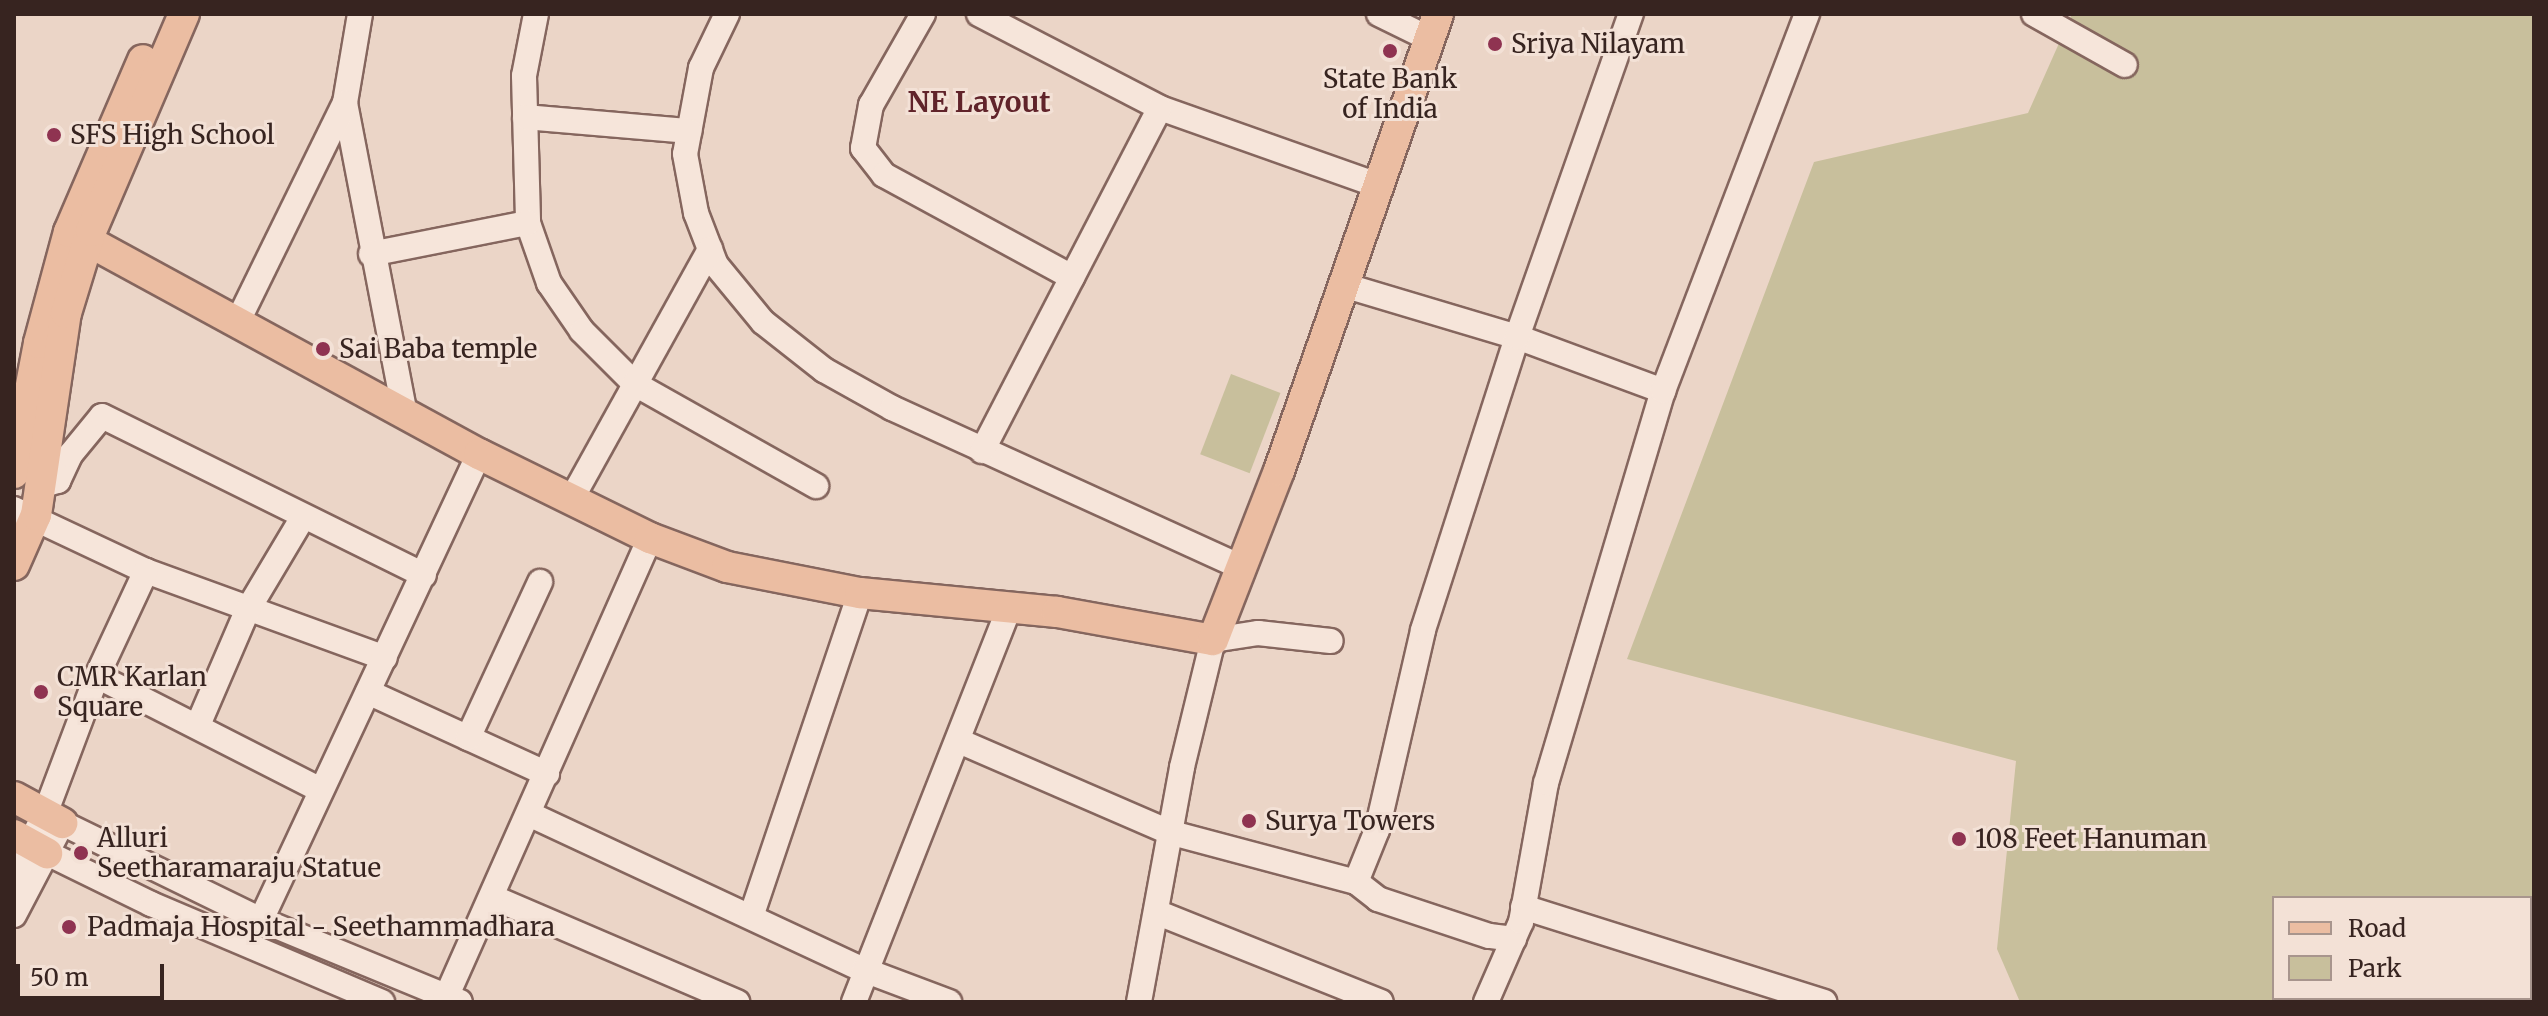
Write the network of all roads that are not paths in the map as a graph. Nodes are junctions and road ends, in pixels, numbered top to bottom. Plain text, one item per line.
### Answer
1 (164, 14) edge
2 (184, 14) edge
3 (360, 14) edge
4 (536, 14) edge
5 (727, 14) edge
6 (923, 14) edge
7 (979, 14) edge
8 (1379, 14) edge
9 (1631, 14) edge
10 (1807, 14) edge
11 (2034, 14) edge
12 (1433, 26) edge
13 (2125, 65) dead end
14 (345, 103) junction
15 (1160, 108) junction
16 (525, 117) junction
17 (689, 131) junction
18 (1378, 185) junction
19 (528, 223) junction
20 (79, 237) junction
21 (710, 249) junction
22 (371, 254) junction
23 (1072, 277) junction
24 (1343, 285) junction
25 (238, 321) junction
26 (1517, 337) junction
27 (635, 384) junction
28 (1663, 391) junction
29 (405, 416) junction
30 (982, 451) junction
31 (479, 454) junction
32 (816, 486) dead end
33 (26, 496) edge
34 (571, 500) junction
35 (303, 517) junction
36 (650, 538) junction
37 (14, 565) edge
38 (1241, 567) junction
39 (146, 571) junction
40 (424, 575) junction
41 (540, 582) dead end
42 (860, 593) junction
43 (1009, 608) junction
44 (247, 611) junction
45 (1213, 640) junction
46 (1331, 641) dead end
47 (385, 658) junction
48 (97, 676) junction
49 (368, 692) junction
50 (198, 725) junction
51 (468, 738) junction
52 (959, 741) junction
53 (547, 774) junction
54 (321, 790) junction
55 (14, 797) edge
56 (529, 814) junction
57 (54, 819) junction
58 (1172, 833) junction
59 (30, 844) edge
60 (14, 874) edge
61 (1356, 882) junction
62 (492, 897) junction
63 (1523, 907) junction
64 (1156, 912) junction
65 (752, 914) junction
66 (14, 915) edge
67 (261, 920) junction
68 (1514, 939) junction
69 (864, 970) junction
70 (371, 1000) edge
71 (450, 1000) edge
72 (737, 1002) edge
73 (854, 1002) edge
74 (949, 1002) edge
75 (1139, 1002) edge
76 (1381, 1002) edge
77 (1486, 1002) edge
78 (1824, 1002) edge

1 - 20 main road
2 - 20 main road
3 - 14 street
4 - 16 street
5 - 17 street
6 - 23 street
7 - 15 street
8 - 12 street
9 - 26 street
10 - 28 street
11 - 13 street
12 - 18 main road
14 - 22 street
14 - 25 street
15 - 18 street
15 - 23 street
16 - 17 street
16 - 19 street
17 - 21 street
18 - 24 main road
19 - 22 street
19 - 27 street
20 - 25 main road
20 - 33 main road
21 - 27 street
21 - 30 street
22 - 29 street
23 - 30 street
24 - 26 street
24 - 38 main road
25 - 29 main road
26 - 28 street
26 - 61 street
27 - 32 street
27 - 34 street
28 - 63 street
29 - 31 main road
30 - 38 street
31 - 34 main road
31 - 40 street
33 - 35 street
33 - 37 main road
33 - 39 street
34 - 36 main road
35 - 40 street
35 - 44 street
36 - 42 main road
36 - 53 street
38 - 45 main road
39 - 44 street
39 - 48 street
40 - 47 street
41 - 51 street
42 - 43 main road
42 - 65 street
43 - 45 main road
43 - 52 street
44 - 47 street
44 - 50 street
45 - 46 street
45 - 58 street
47 - 49 street
48 - 50 street
48 - 57 street
49 - 51 street
49 - 54 street
50 - 54 street
51 - 53 street
52 - 58 street
52 - 69 street
53 - 56 street
54 - 67 street
55 - 57 main road
56 - 62 street
56 - 65 street
57 - 59 street
57 - 67 street
58 - 61 street
58 - 64 street
59 - 60 street
59 - 66 street
59 - 70 street
61 - 68 street
62 - 71 street
62 - 72 street
63 - 68 street
63 - 78 street
64 - 75 street
64 - 76 street
65 - 69 street
67 - 71 street
68 - 77 street
69 - 73 street
69 - 74 street

